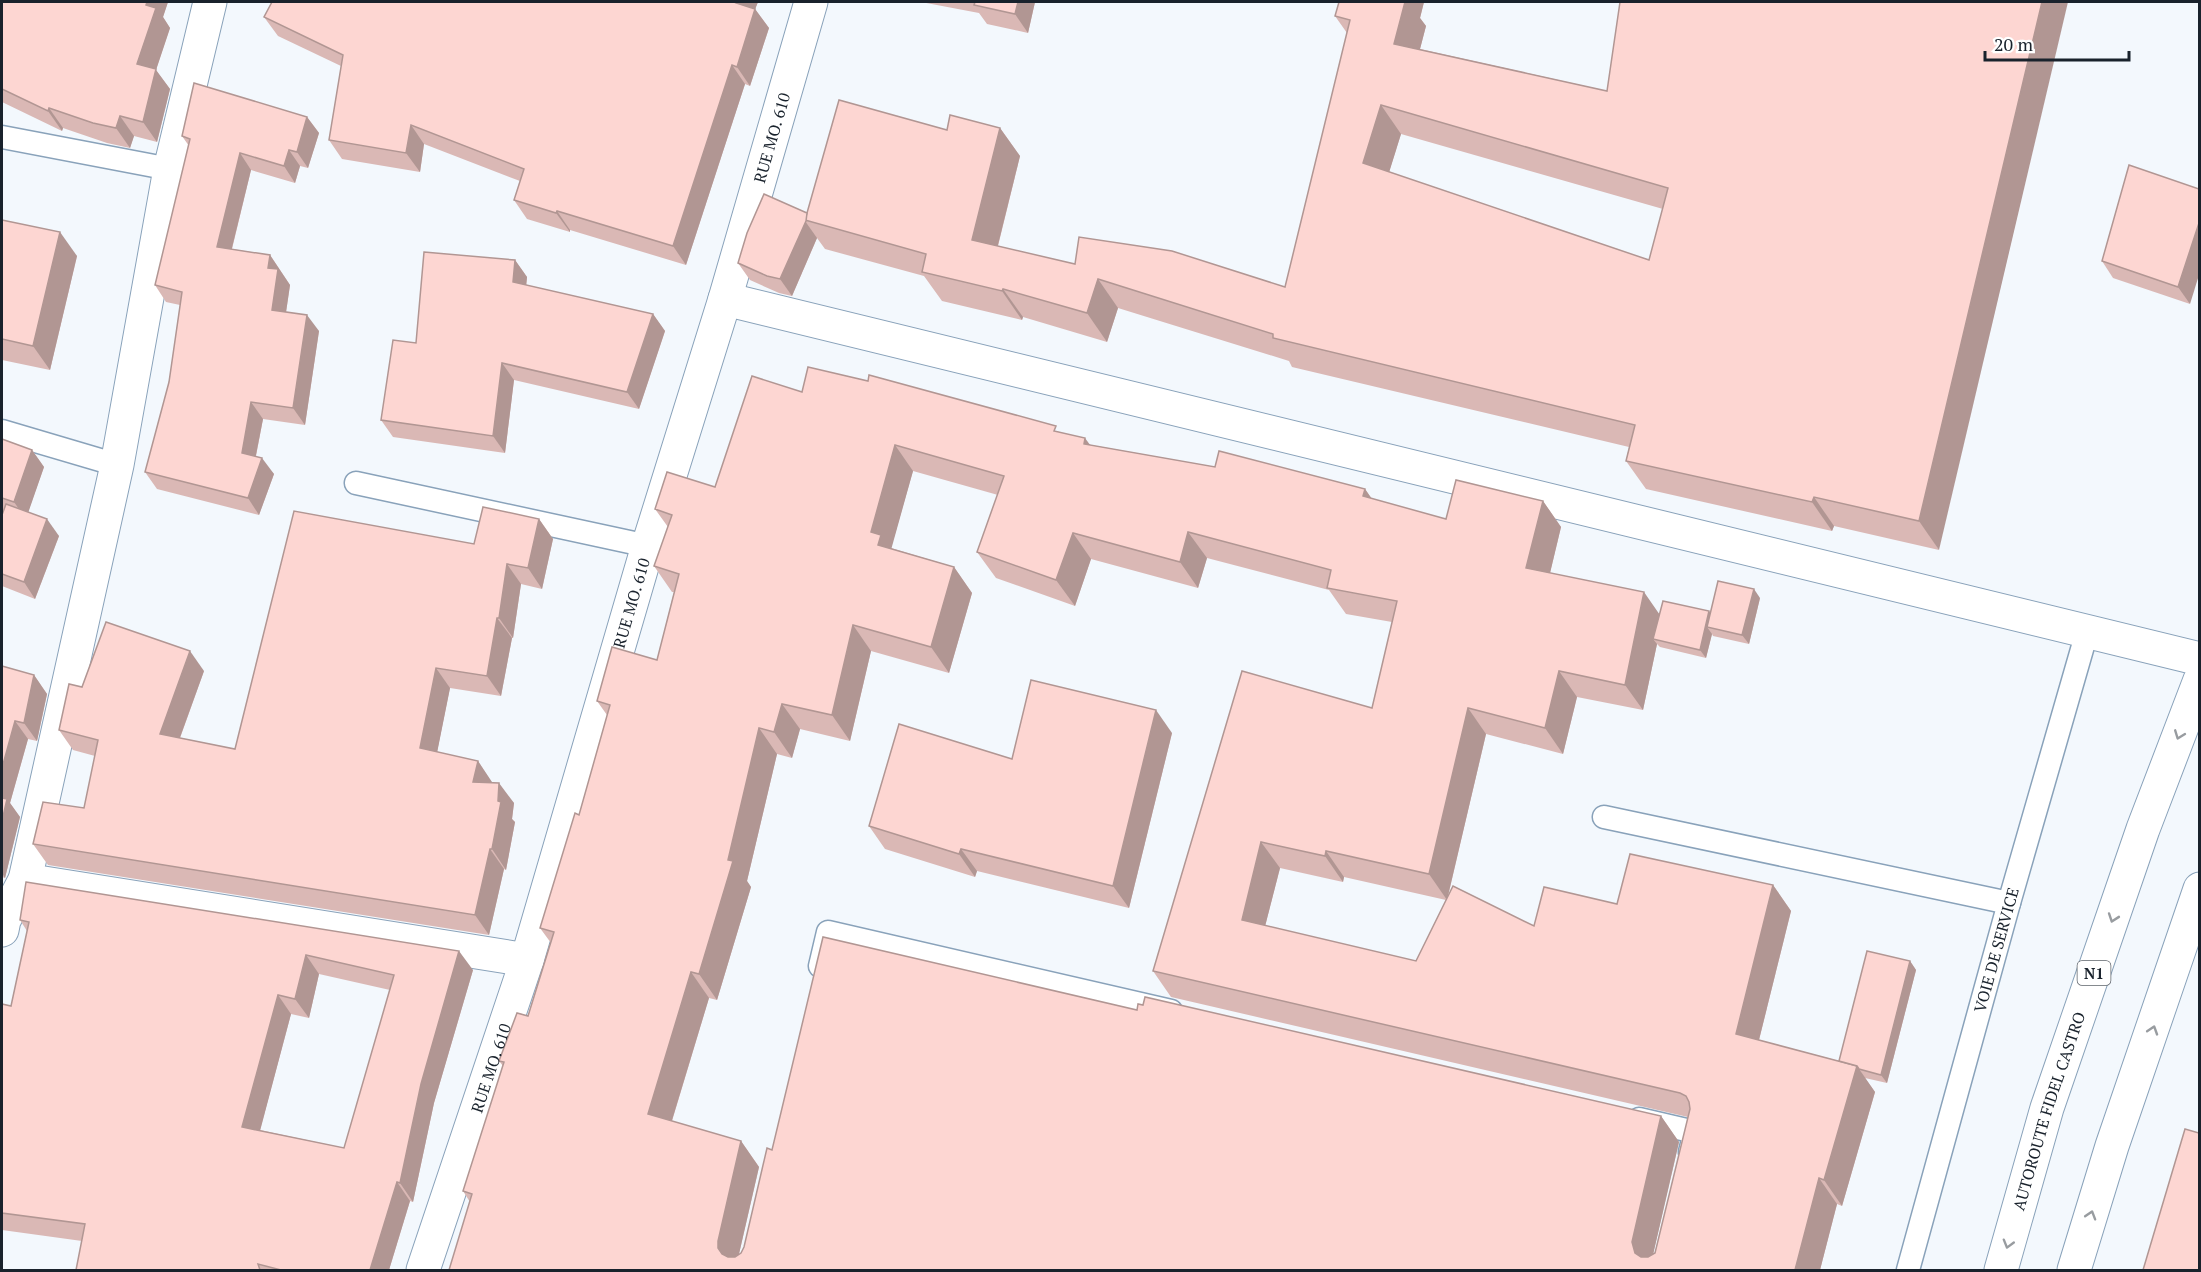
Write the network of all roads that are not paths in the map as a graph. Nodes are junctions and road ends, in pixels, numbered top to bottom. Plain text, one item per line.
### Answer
1 (210, 2) edge
2 (811, 2) edge
3 (2, 137) edge
4 (170, 169) junction
5 (725, 299) junction
6 (2, 431) edge
7 (117, 465) junction
8 (356, 483) dead end
9 (648, 546) junction
10 (2087, 632) junction
11 (2199, 659) edge
12 (2199, 680) edge
13 (1604, 817) dead end
14 (25, 880) junction
15 (2199, 889) edge
16 (2009, 903) junction
17 (2, 923) edge
18 (527, 960) junction
19 (814, 990) edge
20 (1186, 1015) edge
21 (1614, 1113) edge
22 (1684, 1178) edge
23 (423, 1270) edge
24 (1908, 1270) edge
25 (2001, 1270) edge
26 (2074, 1270) edge

1 - 4 main road
2 - 5 main road, RUE MO. 610
3 - 4 lane
4 - 7 main road
5 - 9 main road, RUE MO. 610
5 - 10 main road
6 - 7 lane
7 - 14 main road
8 - 9 lane
9 - 18 main road, RUE MO. 610
10 - 11 main road
10 - 16 lane, VOIE DE SERVICE
12 -> 25 main road, AUTOROUTE FIDEL CASTRO / N1
13 - 16 lane
14 - 17 main road
14 - 18 main road
26 -> 15 main road
16 - 24 lane, VOIE DE SERVICE
18 - 23 main road, RUE MO. 610
19 - 20 lane
21 - 22 lane

